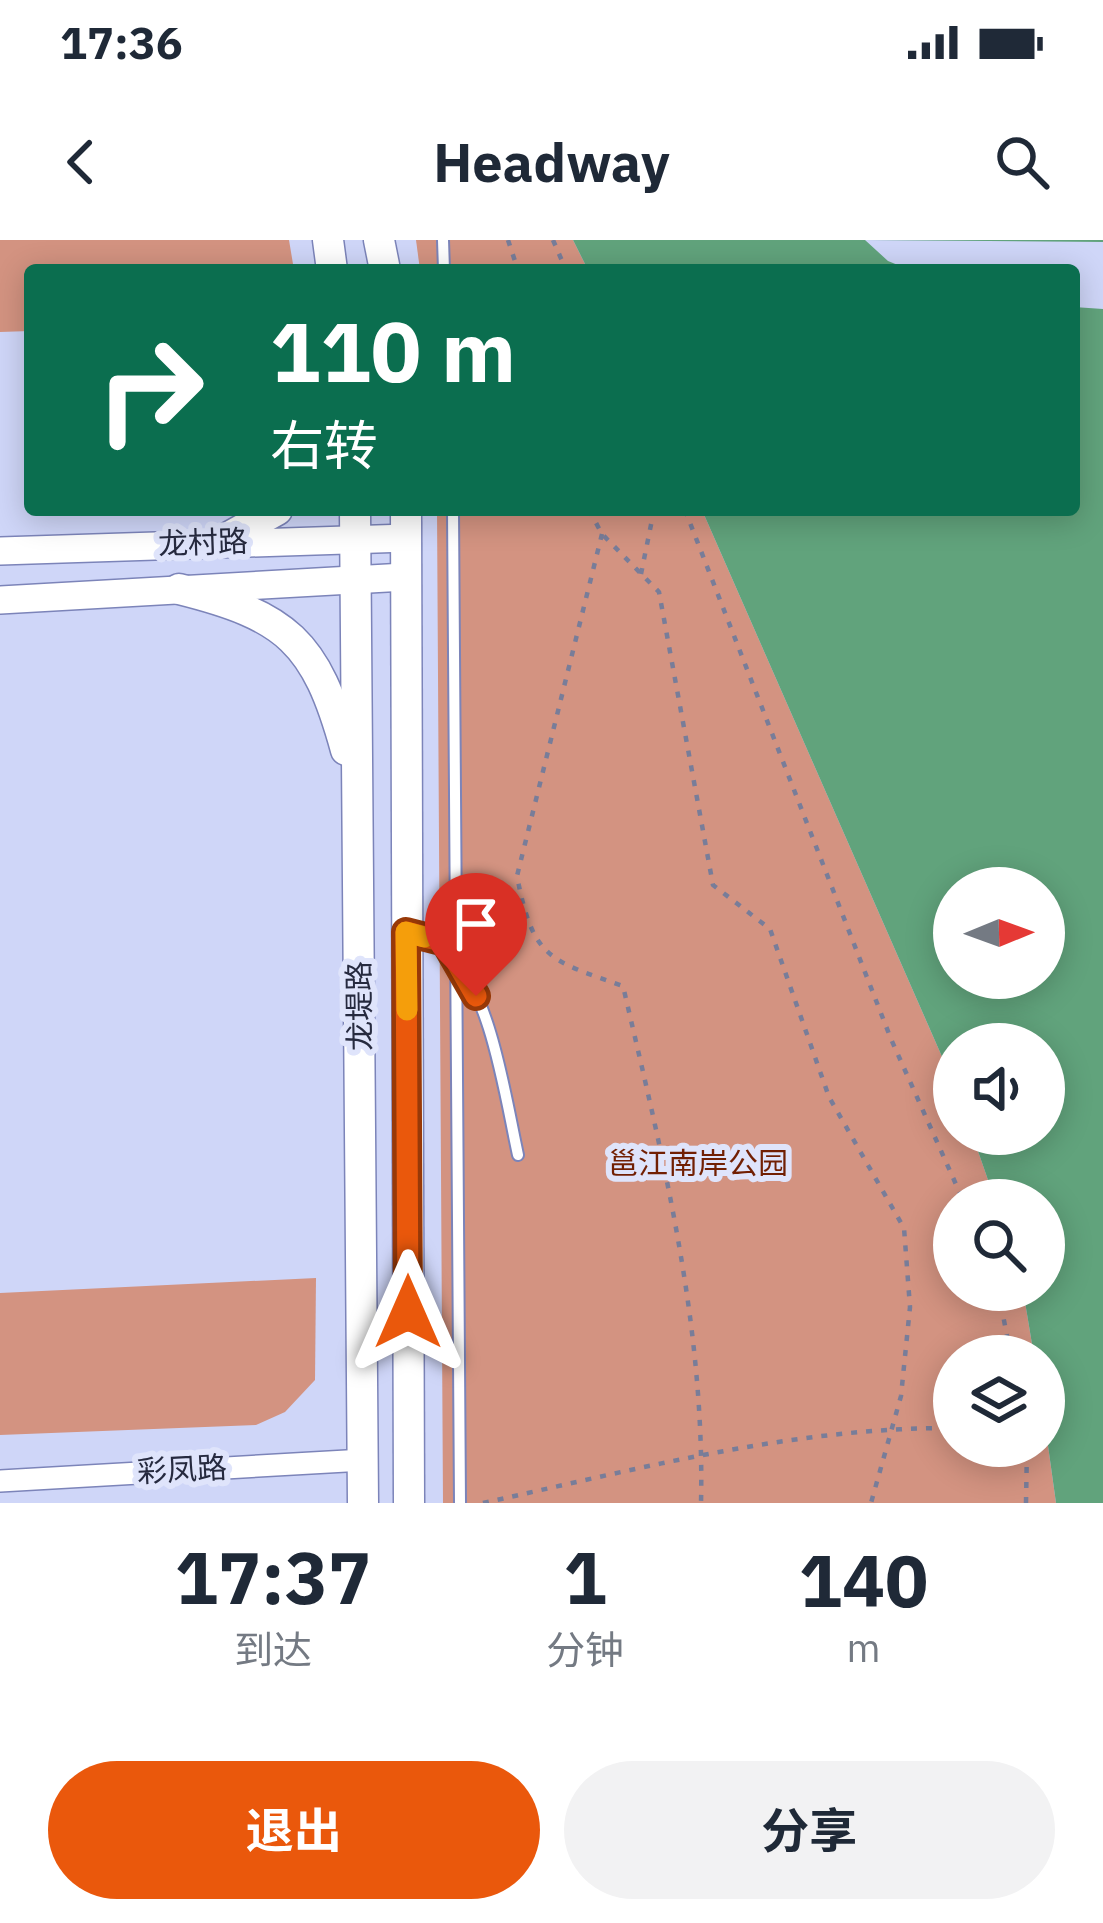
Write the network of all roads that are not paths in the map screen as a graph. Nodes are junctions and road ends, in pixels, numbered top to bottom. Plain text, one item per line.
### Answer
1 (266, 516) edge
2 (453, 516) edge
3 (356, 523) edge
4 (406, 524) edge
5 (220, 542) junction
6 (0, 551) edge
7 (405, 577) junction
8 (356, 578) junction
9 (179, 589) junction
10 (0, 600) edge
11 (358, 791) junction
12 (406, 932) junction
13 (456, 956) junction
14 (518, 1155) dead end
15 (364, 1460) junction
16 (0, 1480) edge
17 (363, 1503) edge
18 (409, 1503) edge
19 (460, 1503) edge

1 - 5 main road
2 - 13 lane
3 - 4 street, 龙村路
3 - 5 street, 龙村路
3 - 8 main road, 龙堤路
4 - 7 main road, 龙堤路
5 - 6 street, 龙村路
7 - 8 street, 龙村路
7 - 12 main road, 龙堤路
8 - 9 street, 龙村路
8 - 11 main road, 龙堤路
9 - 10 street, 龙村路
9 - 11 main road
11 - 15 main road, 龙堤路
12 - 13 lane
12 - 18 main road, 龙堤路
13 - 14 lane
13 - 19 lane
15 - 16 street, 彩凤路
15 - 17 main road, 龙堤路

